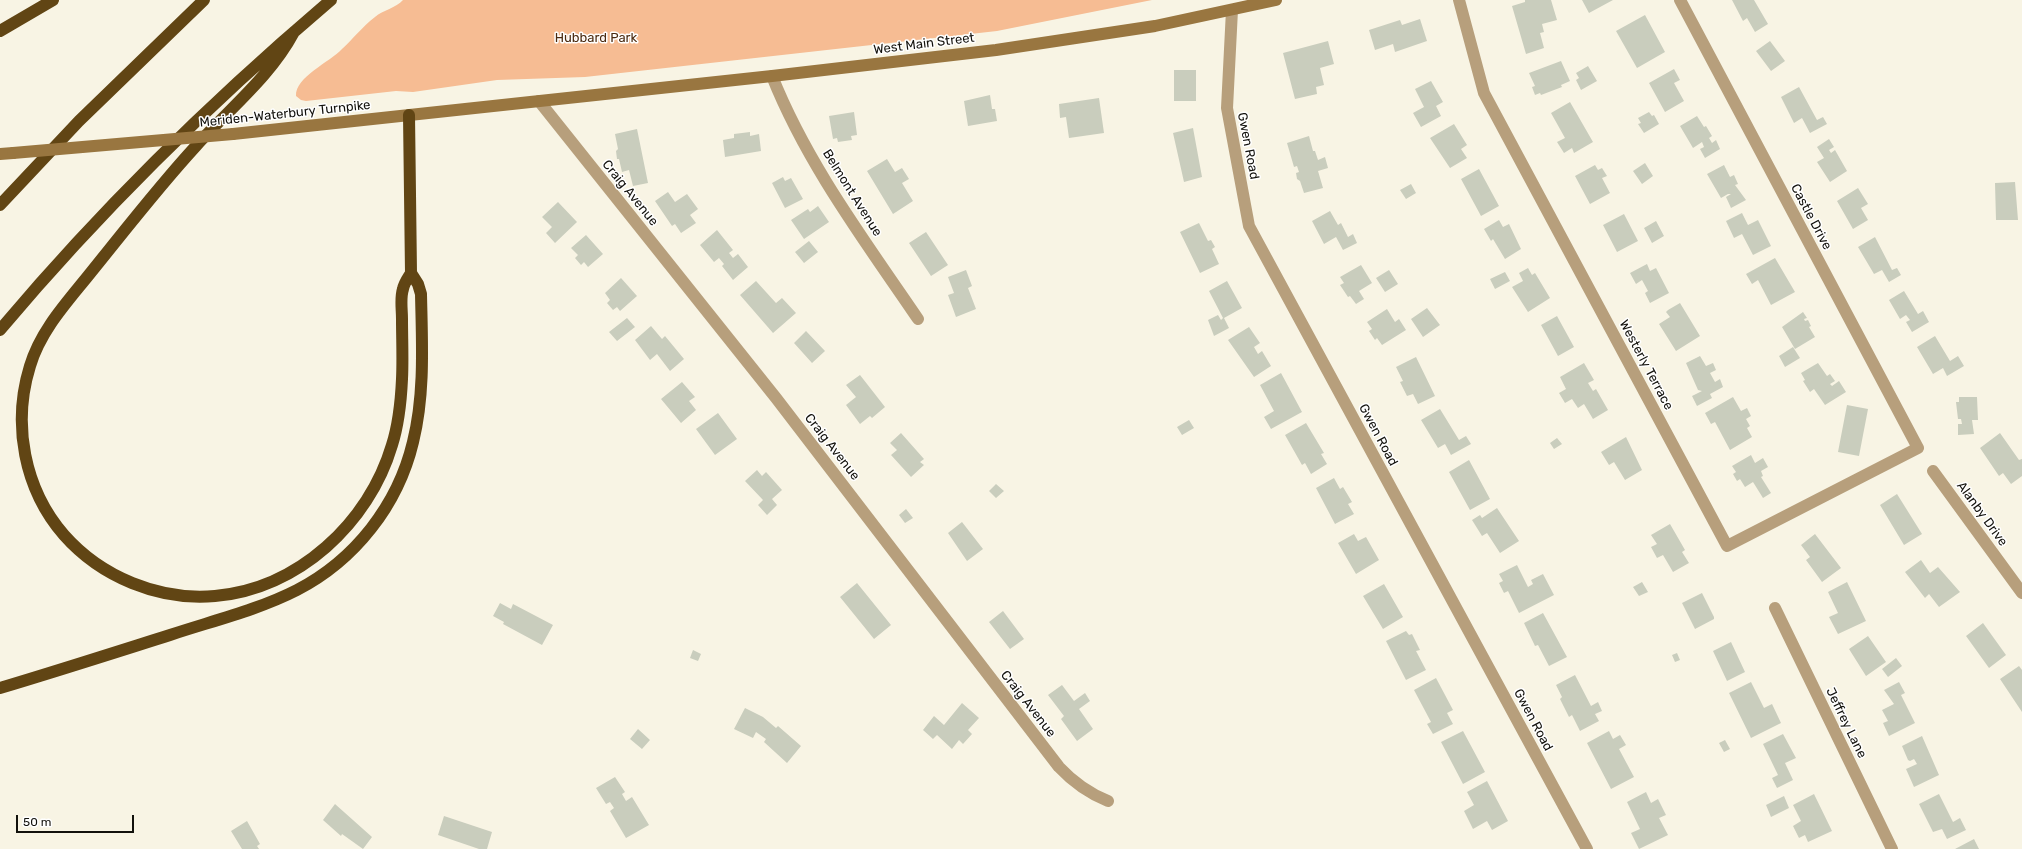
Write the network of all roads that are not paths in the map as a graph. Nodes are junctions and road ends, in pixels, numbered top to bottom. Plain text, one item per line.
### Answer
1 (53, 0) edge
2 (204, 0) edge
3 (330, 0) edge
4 (1276, 0) edge
5 (1459, 0) edge
6 (1680, 0) edge
7 (1232, 10) junction
8 (0, 31) edge
9 (294, 32) junction
10 (772, 76) junction
11 (572, 98) joint
12 (539, 101) junction
13 (409, 115) junction
14 (0, 154) edge
15 (0, 204) edge
16 (411, 273) junction
17 (918, 319) dead end
18 (0, 330) edge
19 (1918, 448) joint
20 (1933, 471) dead end
21 (2022, 593) edge
22 (1775, 608) dead end
23 (0, 688) edge
24 (1108, 801) dead end
25 (1587, 849) edge
26 (1892, 849) edge

1 - 8 highway
2 - 15 highway
3 - 9 highway
4 - 7 main road, West Main Street
5 - 19 street, Westerly Terrace
6 - 19 street, Castle Drive
7 - 10 main road, West Main Street
7 - 25 street, Gwen Road
9 - 16 highway
9 - 18 highway
10 - 11 main road, West Main Street
10 - 17 street, Belmont Avenue
11 - 12 main road, Meriden-Waterbury Turnpike
12 - 13 main road, Meriden-Waterbury Turnpike
12 - 24 street, Craig Avenue
13 - 14 main road, Meriden-Waterbury Turnpike, bridge
13 - 16 highway
16 - 23 highway
20 - 21 street, Alanby Drive
22 - 26 street, Jeffrey Lane

